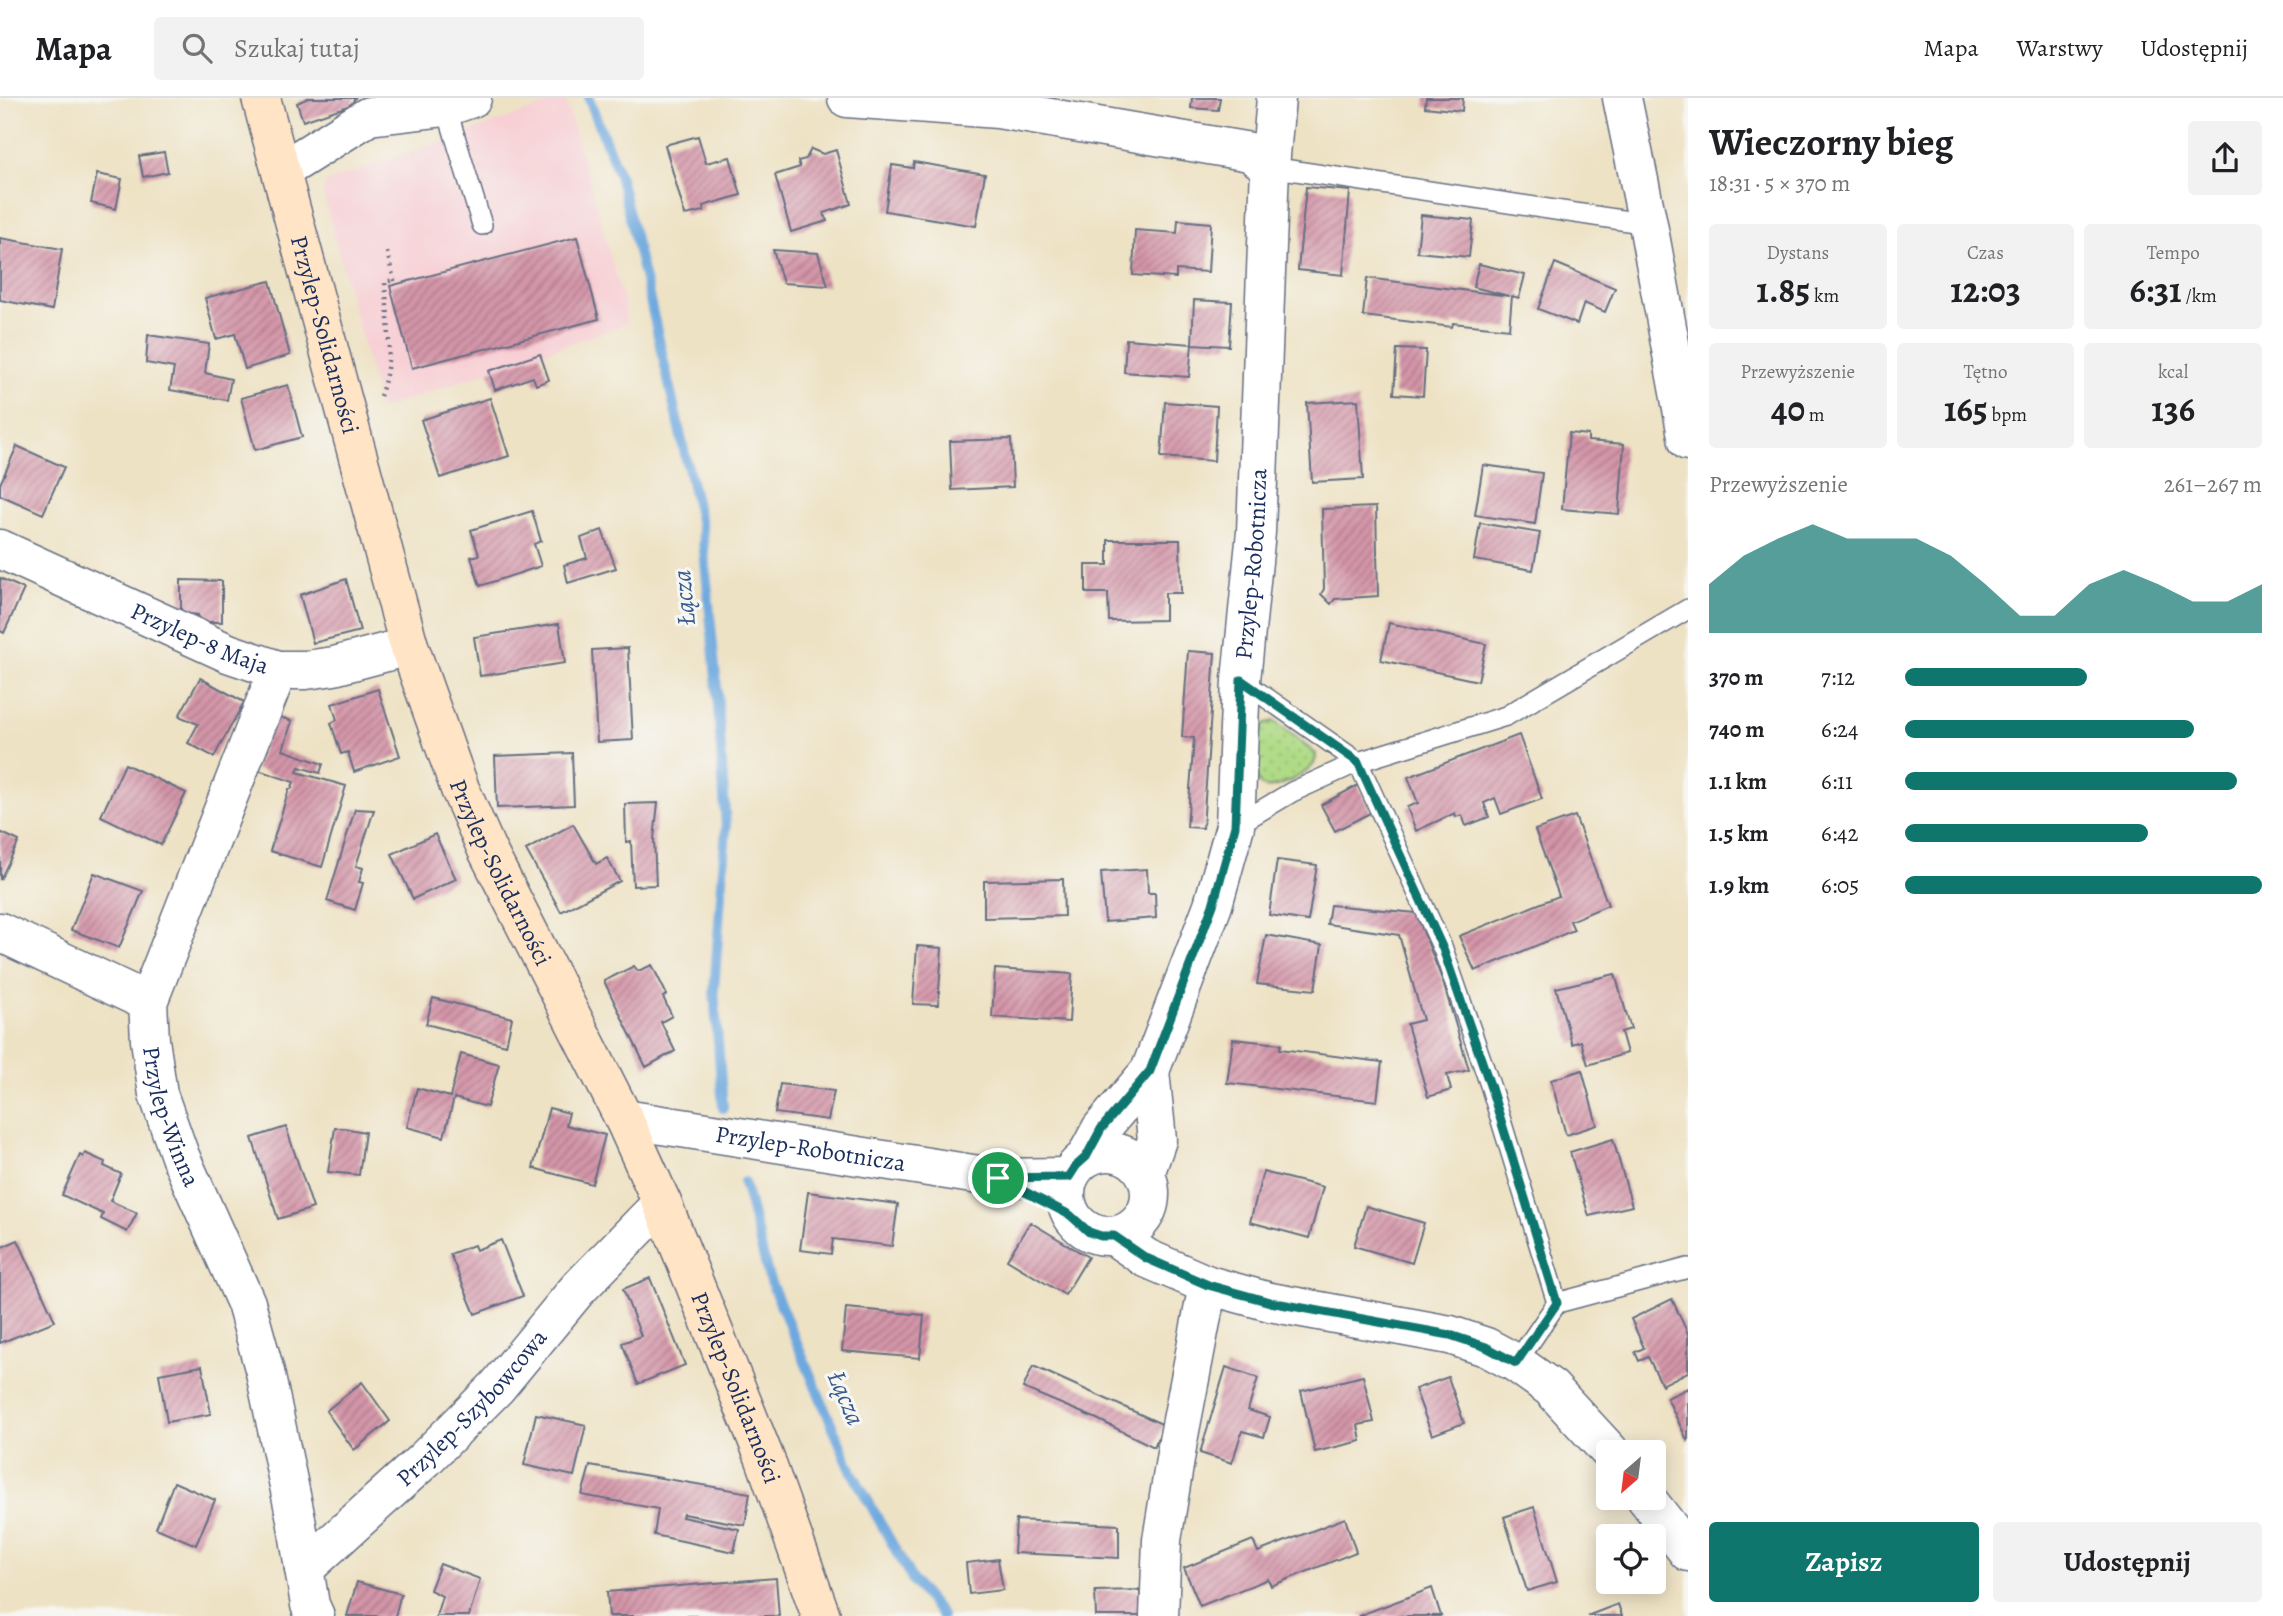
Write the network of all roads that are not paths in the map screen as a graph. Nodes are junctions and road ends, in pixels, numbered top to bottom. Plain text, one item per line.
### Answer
1 (261, 98) edge
2 (847, 98) edge
3 (1276, 98) edge
4 (1622, 98) edge
5 (459, 102) edge
6 (372, 107) edge
7 (1270, 167) junction
8 (281, 171) junction
9 (1648, 224) junction
10 (482, 225) dead end
11 (1688, 441) edge
12 (0, 549) edge
13 (1688, 608) edge
14 (409, 646) junction
15 (278, 670) junction
16 (1241, 680) junction
17 (1358, 762) junction
18 (1235, 826) junction
19 (0, 932) edge
20 (148, 1002) junction
21 (1150, 1071) junction
22 (624, 1119) junction
23 (1077, 1167) junction
24 (1145, 1174) junction
25 (998, 1178) junction
26 (662, 1203) junction
27 (1070, 1215) junction
28 (1129, 1226) junction
29 (1688, 1268) edge
30 (1208, 1285) junction
31 (1557, 1303) junction
32 (1516, 1363) junction
33 (1599, 1440) edge
34 (1655, 1510) edge
35 (1688, 1552) edge
36 (304, 1569) junction
37 (315, 1616) edge
38 (821, 1616) edge
39 (1159, 1616) edge

1 - 8 main road, Przylep-Solidarności
2 - 7 street
3 - 7 street, Przylep-Robotnicza
4 - 9 street
5 - 6 street
5 - 10 lane
6 - 8 street
7 - 9 lane
7 - 16 street, Przylep-Robotnicza
8 - 14 main road, Przylep-Solidarności
9 - 11 street
12 - 15 street, Przylep-8 Maja
13 - 17 lane
14 - 15 street, Przylep-8 Maja
14 - 22 main road, Przylep-Solidarności
15 - 20 street, Przylep-Winna
16 - 17 lane
16 - 18 street, Przylep-Robotnicza
17 - 18 lane
17 - 31 lane
18 - 21 street, Przylep-Robotnicza
19 - 20 street
20 - 36 street, Przylep-Winna
21 - 23 street, Przylep-Robotnicza
21 - 24 street, Przylep-Robotnicza
22 - 25 street, Przylep-Robotnicza
22 - 26 main road, Przylep-Solidarności
23 - 24 street
23 - 25 street, Przylep-Robotnicza
23 - 27 street
24 - 28 street
25 - 27 street, Przylep-Robotnicza
26 - 36 street, Przylep-Szybowcowa
26 - 38 main road, Przylep-Solidarności
27 - 28 street
28 - 30 street
29 - 31 lane
30 - 32 street
30 - 39 street
31 - 32 lane
32 - 33 street
34 - 35 street
36 - 37 street

